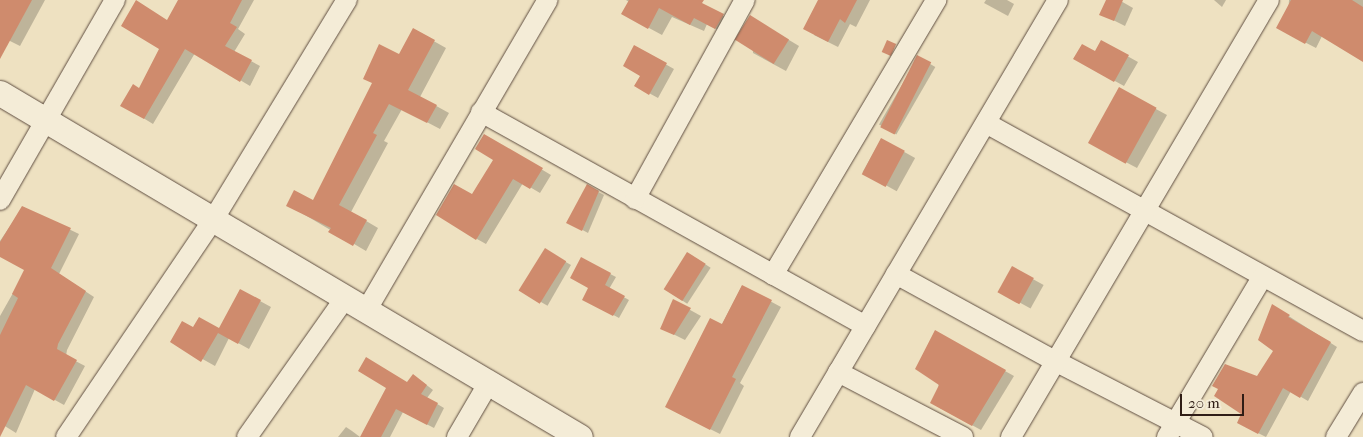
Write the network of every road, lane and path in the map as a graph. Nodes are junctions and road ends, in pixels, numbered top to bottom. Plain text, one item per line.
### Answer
1 (115, 0) edge
2 (347, 0) edge
3 (548, 0) edge
4 (745, 0) edge
5 (936, 0) edge
6 (1058, 0) edge
7 (1269, 0) edge
8 (0, 93) edge
9 (481, 112) junction
10 (44, 119) junction
11 (986, 123) junction
12 (635, 199) junction
13 (0, 200) edge
14 (1143, 210) junction
15 (213, 220) junction
16 (896, 274) junction
17 (773, 275) junction
18 (1263, 276) junction
19 (345, 298) junction
20 (366, 311) junction
21 (866, 326) junction
22 (1363, 330) edge
23 (1055, 361) junction
24 (838, 372) junction
25 (488, 384) junction
26 (1363, 393) edge
27 (1172, 429) edge
28 (66, 437) edge
29 (248, 437) edge
30 (456, 437) edge
31 (580, 437) edge
32 (800, 437) edge
33 (963, 437) edge
34 (1011, 437) edge
35 (1203, 437) edge
36 (1336, 437) edge

1 - 10 street
2 - 15 street
3 - 9 street
4 - 12 street
5 - 17 street
6 - 11 street
7 - 14 street
8 - 10 street
9 - 12 street
9 - 20 street
10 - 13 street
10 - 15 street
11 - 14 street
11 - 16 street
12 - 17 street
14 - 18 street
14 - 23 street
15 - 19 street
15 - 28 street
16 - 21 street
16 - 23 street
17 - 21 street
18 - 22 street
18 - 27 street
19 - 20 street
19 - 29 street
20 - 25 street
21 - 24 street
23 - 27 street
23 - 34 street
24 - 32 street
24 - 33 street
25 - 30 street
25 - 31 street
26 - 36 street
27 - 35 street

